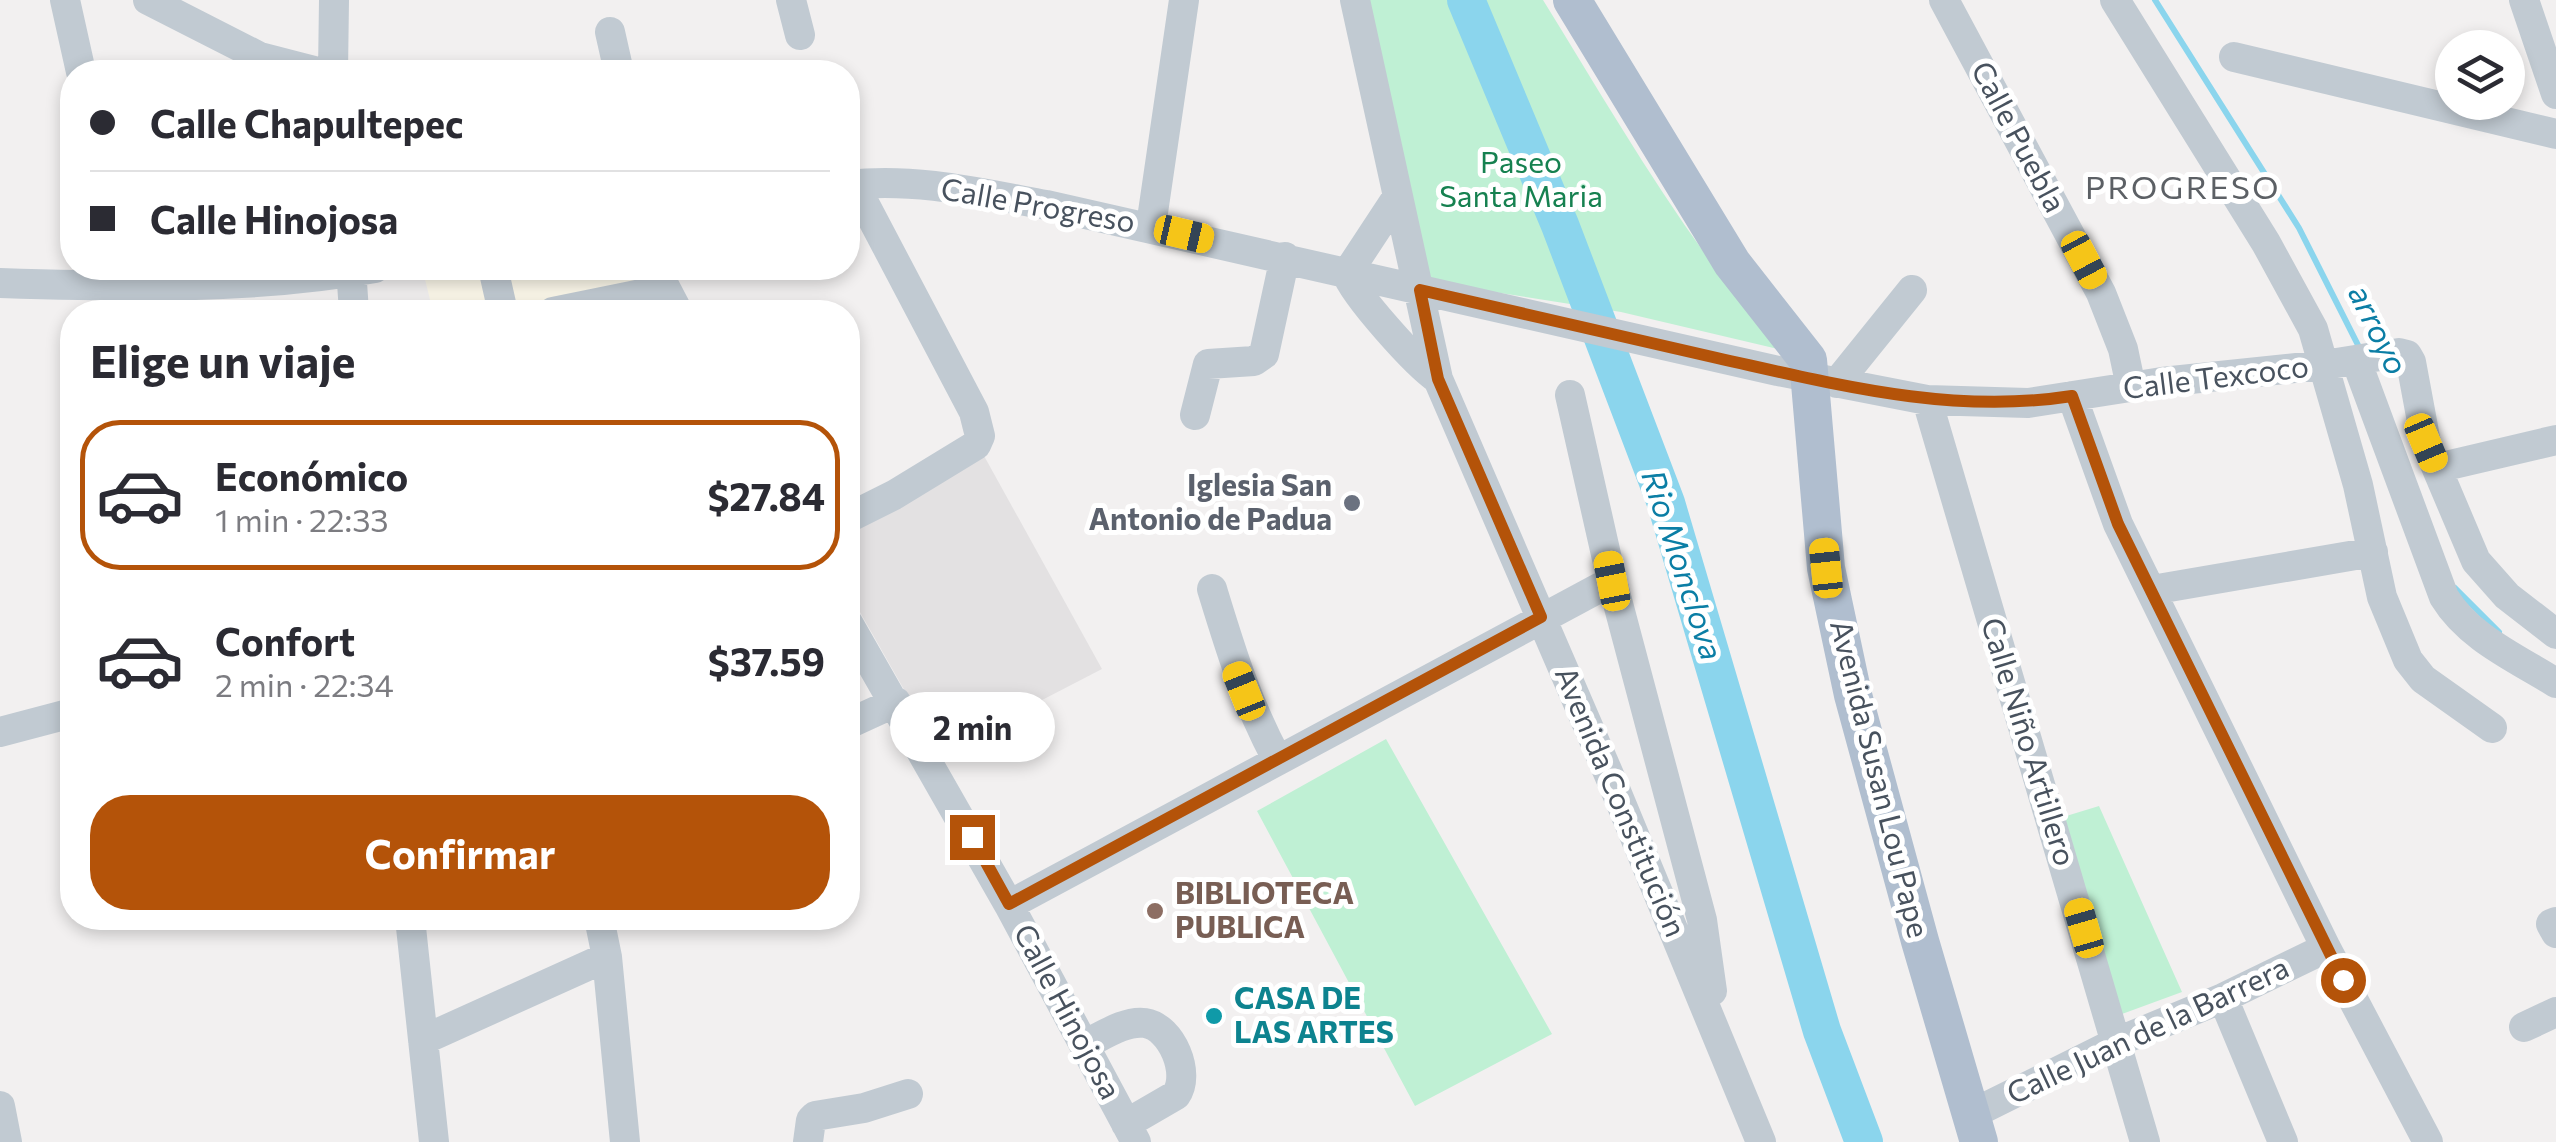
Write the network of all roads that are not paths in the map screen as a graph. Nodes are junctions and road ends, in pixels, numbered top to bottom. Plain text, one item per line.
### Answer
1 (65, 0) edge
2 (148, 0) edge
3 (334, 0) edge
4 (791, 0) edge
5 (1184, 0) edge
6 (1355, 0) edge
7 (1573, 0) edge
8 (1944, 0) edge
9 (2115, 0) edge
10 (2524, 0) edge
11 (610, 32) dead end
12 (800, 35) dead end
13 (2234, 56) dead end
14 (78, 60) edge
15 (272, 60) edge
16 (333, 60) edge
17 (616, 60) edge
18 (2556, 94) edge
19 (2556, 134) edge
20 (860, 184) edge
21 (1398, 196) junction
22 (860, 202) edge
23 (1151, 226) junction
24 (1285, 256) junction
25 (1347, 272) junction
26 (135, 280) edge
27 (208, 280) edge
28 (270, 280) edge
29 (0, 284) edge
30 (666, 290) edge
31 (1420, 290) junction
32 (1912, 290) dead end
33 (100, 300) edge
34 (615, 300) edge
35 (2356, 360) junction
36 (2324, 365) junction
37 (1809, 377) junction
38 (1438, 379) junction
39 (2131, 387) junction
40 (1570, 395) dead end
41 (2072, 396) junction
42 (1926, 400) junction
43 (1196, 415) dead end
44 (2556, 440) edge
45 (2437, 468) junction
46 (860, 512) edge
47 (2373, 552) junction
48 (1612, 581) junction
49 (1212, 589) dead end
50 (2152, 590) junction
51 (1541, 617) junction
52 (2549, 622) edge
53 (860, 643) edge
54 (2556, 683) edge
55 (896, 702) junction
56 (60, 716) edge
57 (860, 718) edge
58 (2492, 728) dead end
59 (0, 732) edge
60 (1277, 759) junction
61 (1009, 904) junction
62 (411, 930) edge
63 (601, 930) edge
64 (2326, 948) junction
65 (607, 957) junction
66 (2223, 998) junction
67 (2556, 1012) edge
68 (2524, 1027) dead end
69 (1718, 1033) junction
70 (424, 1040) junction
71 (2117, 1042) junction
72 (1084, 1045) junction
73 (908, 1094) dead end
74 (0, 1106) edge
75 (1975, 1128) edge
76 (1131, 1133) edge
77 (7, 1142) edge
78 (434, 1142) edge
79 (625, 1142) edge
80 (808, 1142) edge
81 (1760, 1142) edge
82 (2145, 1142) edge
83 (2282, 1142) edge
84 (2428, 1142) edge

1 - 14 street
2 - 15 street
3 - 16 street
4 - 12 street
5 - 23 street
6 - 21 street, Avenida Constitución
7 - 37 main road, Avenida Susan Lou Pape
8 - 39 street, Calle Puebla
9 - 36 street
10 - 18 street
11 - 17 street
13 - 19 street
20 - 23 street, Calle Progreso
21 - 25 street
21 - 31 street, Avenida Constitución
22 - 46 street
23 - 24 street, Calle Progreso
24 - 25 street, Calle Progreso
24 - 43 street
25 - 31 street, Calle Progreso
25 - 38 street
26 - 33 street
27 - 28 street
29 - 33 street
30 - 34 street
31 - 37 street, Calle Progreso
31 - 38 street, Avenida Constitución
32 - 37 street
35 - 36 street, Calle Texcoco
35 - 45 street, Calle Texcoco
35 - 54 street
36 - 39 street, Calle Texcoco
36 - 47 street
37 - 42 street, Calle Texcoco
37 - 75 main road, Avenida Susan Lou Pape
38 - 51 street, Avenida Constitución
39 - 41 street, Calle Texcoco
40 - 48 street
41 - 42 street, Calle Texcoco
41 - 50 street
42 - 71 street, Calle Niño Artillero
44 - 45 street
45 - 52 street
47 - 50 street
47 - 58 street
48 - 51 street
48 - 69 street
49 - 60 street
50 - 64 street
51 - 60 street
51 - 69 street, Avenida Constitución
53 - 55 street, Calle Hinojosa
55 - 57 street
55 - 61 street, Calle Hinojosa
56 - 59 street
60 - 61 street
61 - 72 street, Calle Hinojosa
62 - 70 street
63 - 65 street
64 - 66 street, Calle Juan de la Barrera
64 - 84 street
65 - 70 street
65 - 79 street
66 - 71 street, Calle Juan de la Barrera
66 - 83 street
67 - 68 street
69 - 81 street, Avenida Constitución
70 - 78 street
71 - 75 street, Calle Juan de la Barrera
71 - 82 street, Calle Niño Artillero
72 - 76 street, Calle Hinojosa
72 - 76 street
73 - 80 street
74 - 77 street

